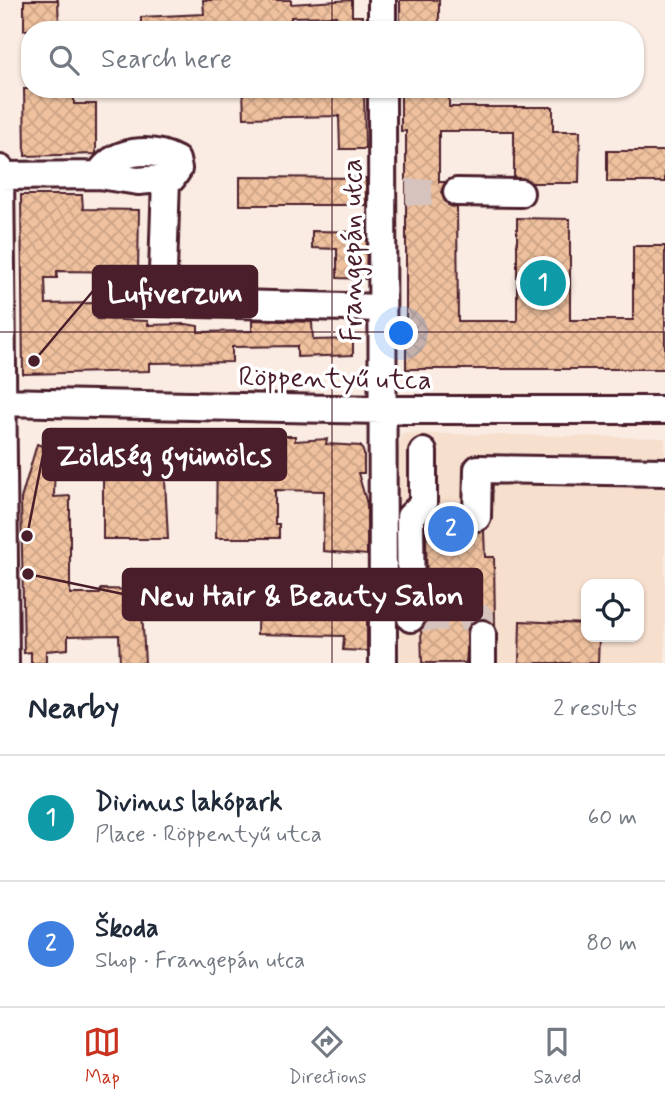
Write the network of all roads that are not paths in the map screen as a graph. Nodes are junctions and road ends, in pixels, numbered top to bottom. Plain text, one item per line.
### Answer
1 (382, 0) edge
2 (382, 21) edge
3 (383, 98) edge
4 (0, 169) edge
5 (0, 176) edge
6 (457, 192) tunnel mouth
7 (520, 193) dead end
8 (382, 308) junction
9 (2, 403) edge
10 (383, 410) junction
11 (665, 410) edge
12 (423, 453) dead end
13 (665, 472) edge
14 (477, 517) dead end
15 (382, 618) junction
16 (482, 634) dead end
17 (5, 663) edge
18 (383, 663) edge
19 (482, 663) edge

1 - 2 street
3 - 8 street, Frangepán utca
4 - 5 street
5 - 8 street
5 - 9 street
6 - 7 street
8 - 10 street, Frangepán utca
9 - 10 street, Röppentyű utca
9 - 17 street
10 - 11 street, Röppentyű utca
10 - 15 street, Frangepán utca
12 - 15 street
13 - 14 street
15 - 18 street, Frangepán utca
16 - 19 street

